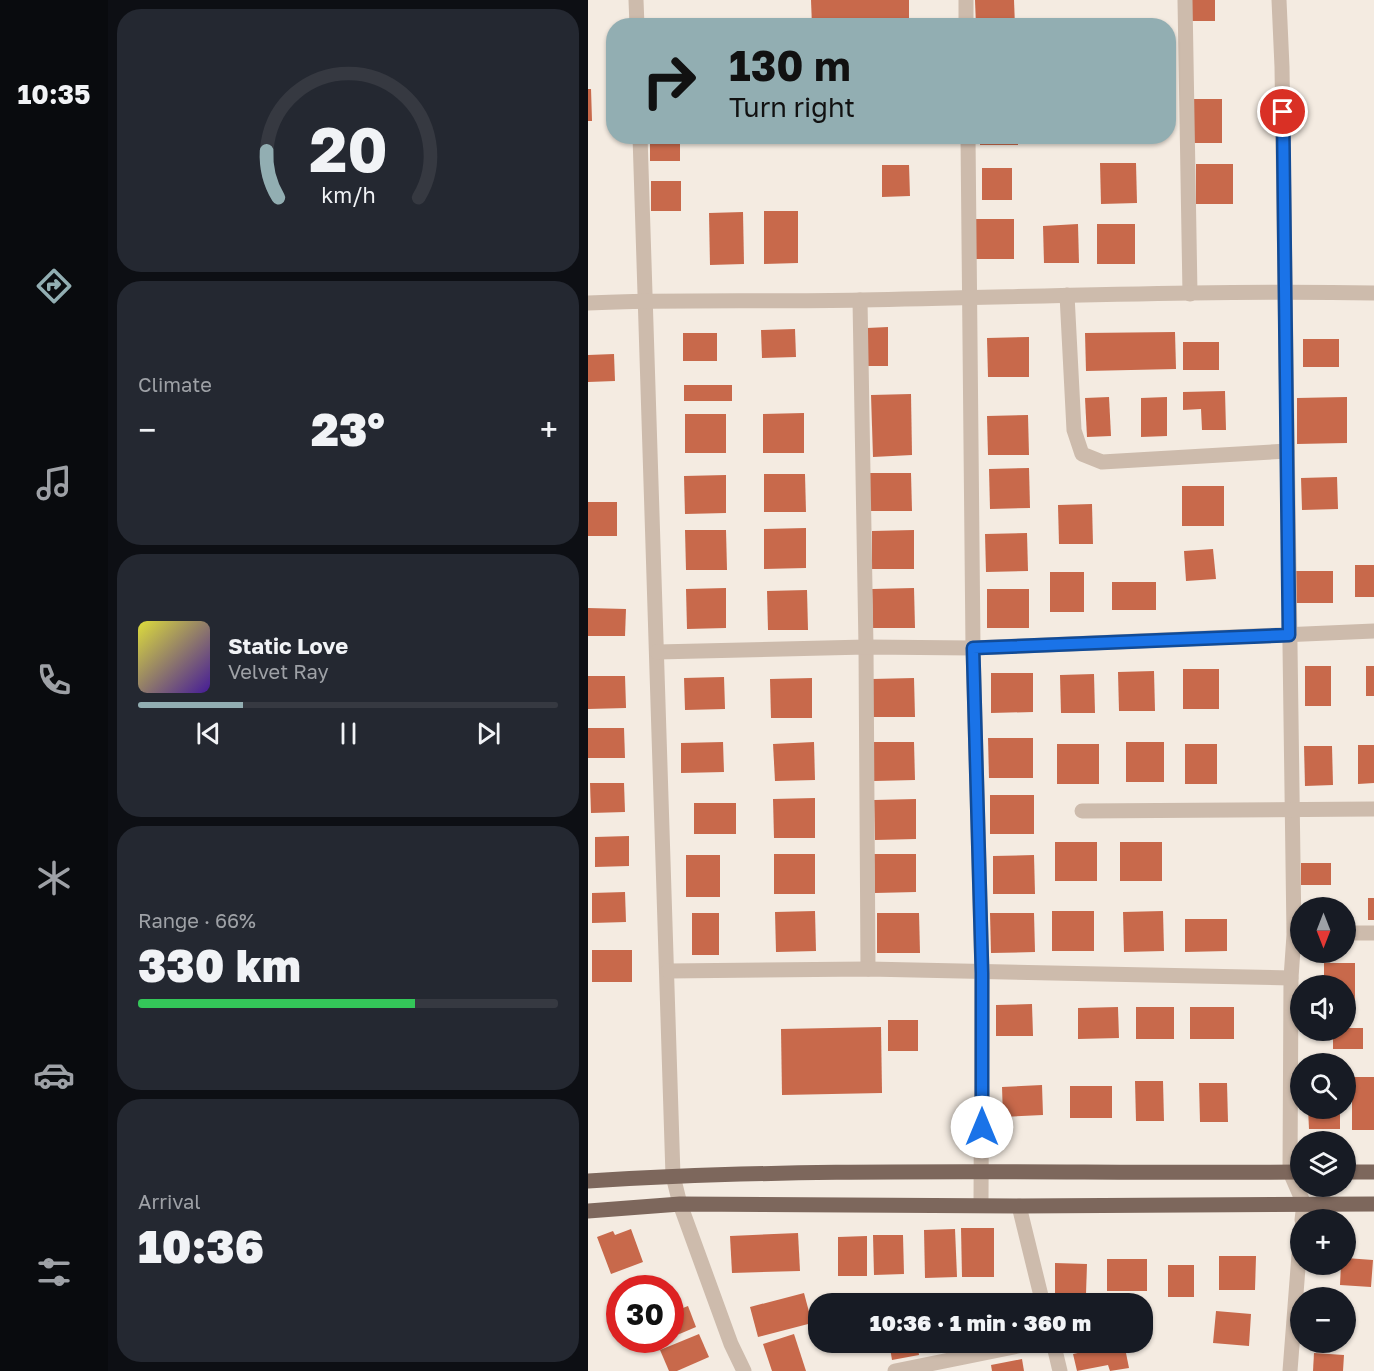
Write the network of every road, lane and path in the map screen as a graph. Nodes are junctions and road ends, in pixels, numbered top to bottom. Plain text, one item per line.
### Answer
1 (636, 0) edge
2 (966, 0) edge
3 (1185, 0) edge
4 (1279, 0) edge
5 (637, 18) edge
6 (966, 18) edge
7 (640, 144) edge
8 (968, 144) edge
9 (1284, 291) junction
10 (1374, 293) edge
11 (1190, 294) junction
12 (1067, 295) junction
13 (970, 297) junction
14 (645, 300) junction
15 (860, 300) junction
16 (588, 303) edge
17 (1287, 450) junction
18 (1374, 631) edge
19 (1289, 635) junction
20 (866, 647) junction
21 (973, 648) junction
22 (657, 652) junction
23 (1374, 809) edge
24 (1292, 810) junction
25 (1082, 811) dead end
26 (1295, 897) edge
27 (1356, 933) edge
28 (1374, 933) edge
29 (868, 969) junction
30 (668, 971) junction
31 (982, 973) junction
32 (1290, 978) edge
33 (1292, 1041) edge
34 (1294, 1131) edge
35 (982, 1171) junction
36 (1290, 1172) edge
37 (1356, 1172) edge
38 (1374, 1172) edge
39 (673, 1176) junction
40 (588, 1181) edge
41 (680, 1204) junction
42 (981, 1204) junction
43 (1374, 1204) edge
44 (1019, 1206) junction
45 (1330, 1209) edge
46 (588, 1211) edge
47 (1290, 1212) edge
48 (1297, 1275) edge
49 (1040, 1293) edge
50 (984, 1353) edge
51 (1056, 1353) edge
52 (744, 1371) edge
53 (895, 1371) edge
54 (1060, 1371) edge
55 (1290, 1371) edge

1 - 5 street
2 - 6 street
3 - 11 street
4 - 9 street
7 - 14 street
8 - 13 street
9 - 10 street
9 - 11 street
9 - 17 street
11 - 12 street
12 - 13 street
12 - 17 street
13 - 15 street
13 - 21 street
14 - 15 street
14 - 16 street
14 - 22 street
15 - 20 street
17 - 19 street
18 - 19 street
19 - 21 street
19 - 24 street
20 - 21 street
20 - 22 street
20 - 29 street
21 - 31 street
22 - 30 street
23 - 24 street
24 - 25 street
24 - 26 street
27 - 28 street
29 - 30 street
29 - 31 street
30 - 39 street
31 - 32 street
31 - 35 street
33 - 34 street
35 - 36 main road
35 - 39 main road
35 - 42 street
37 - 38 main road
39 - 40 main road
39 - 41 street
41 - 42 main road
41 - 46 main road
41 - 52 street
42 - 44 main road
43 - 45 main road
44 - 47 main road
44 - 49 street
48 - 55 street
50 - 53 street
51 - 54 street

